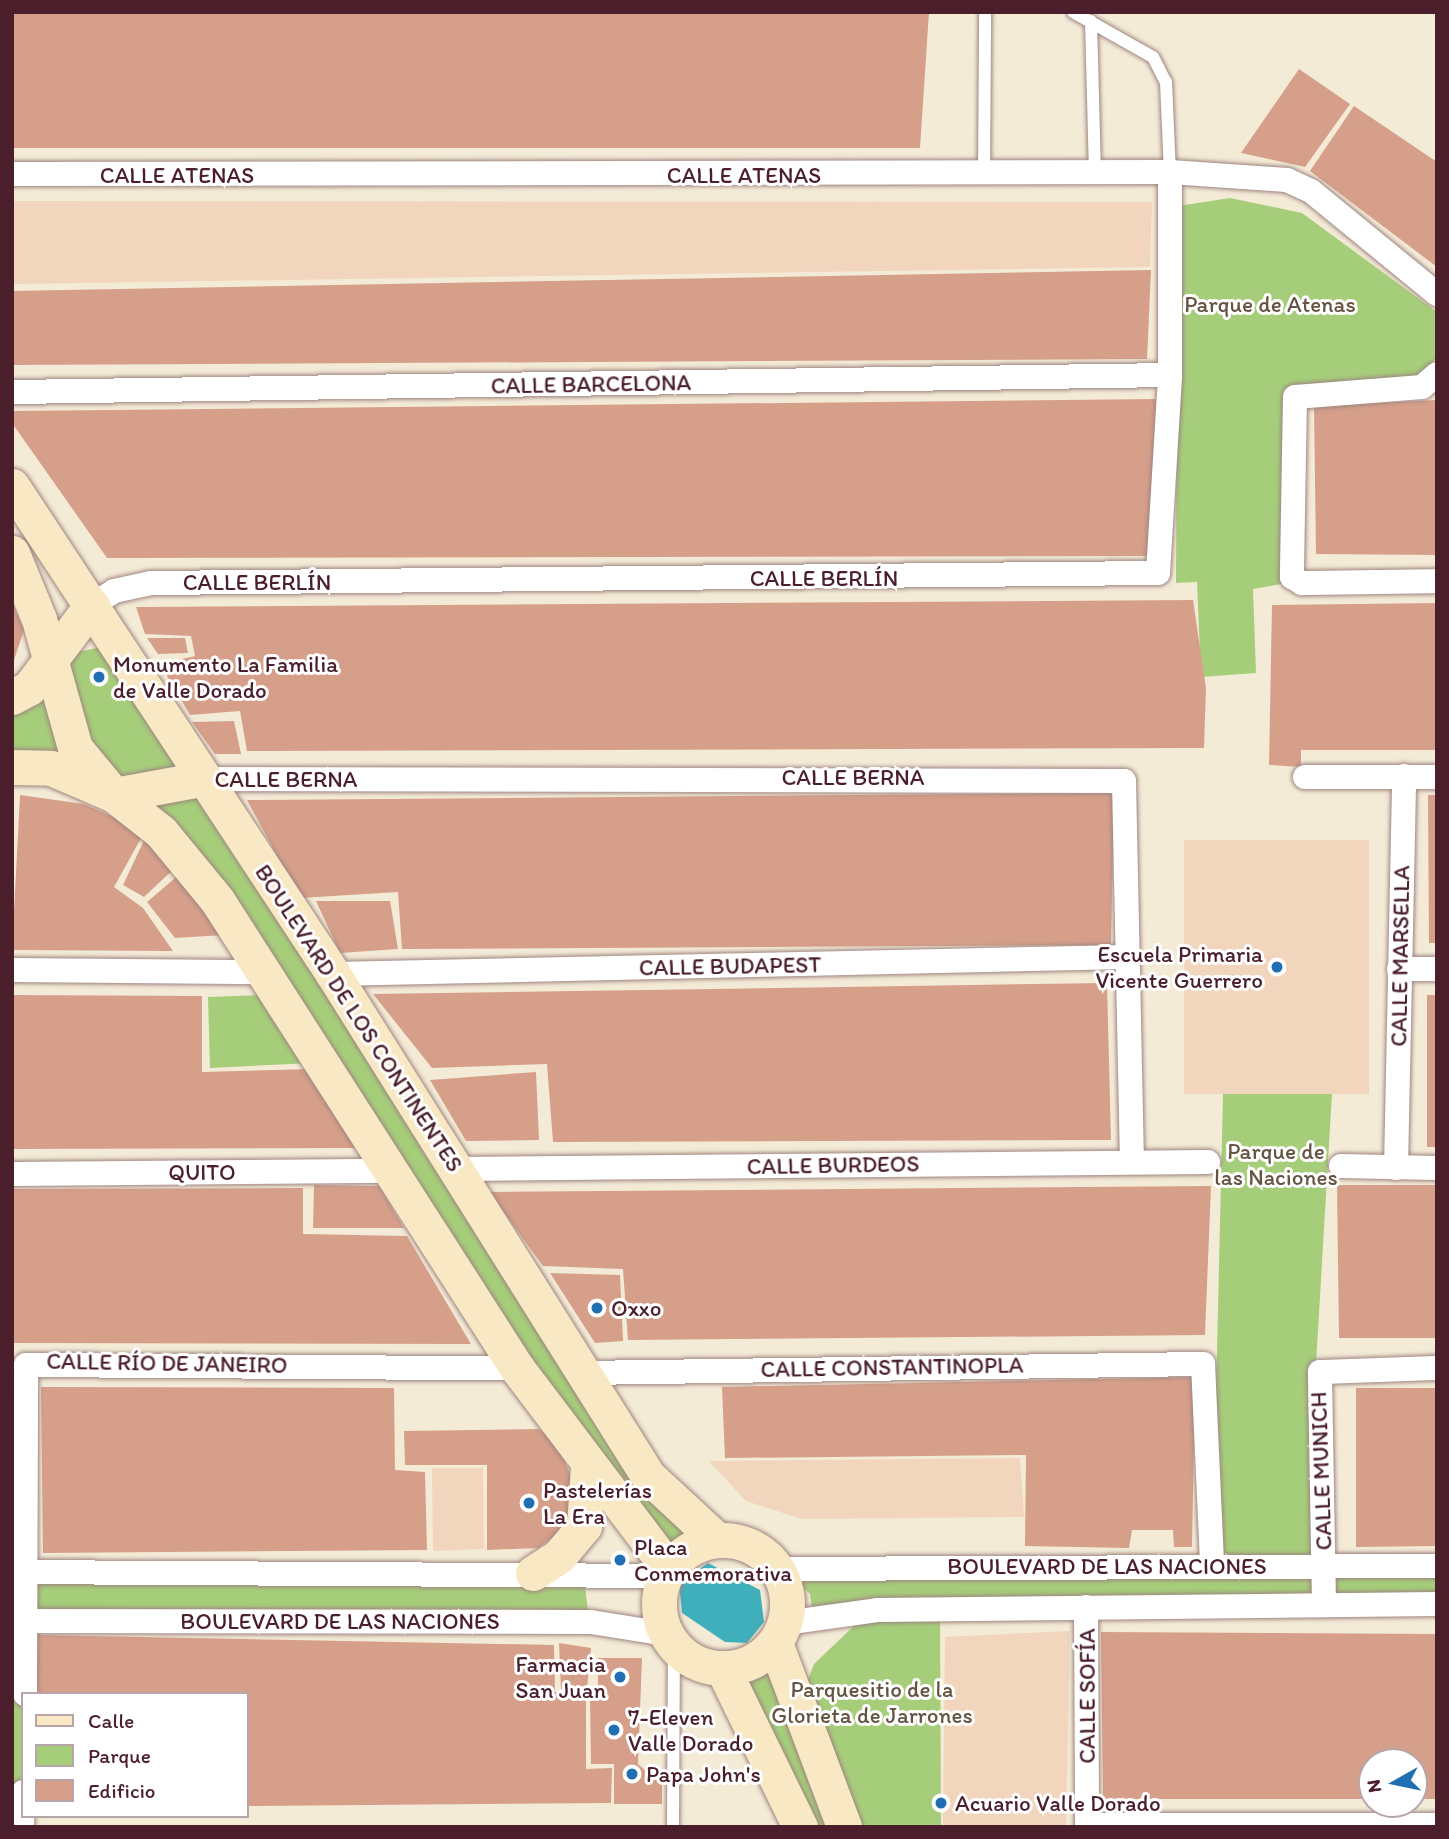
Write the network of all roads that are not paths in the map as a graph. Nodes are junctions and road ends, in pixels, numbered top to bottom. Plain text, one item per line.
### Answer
1 (985, 12) edge
2 (1073, 12) edge
3 (1091, 21) junction
4 (1170, 172) junction
5 (12, 174) edge
6 (1095, 174) junction
7 (984, 175) junction
8 (1437, 294) edge
9 (1437, 374) edge
10 (1170, 375) junction
11 (12, 392) edge
12 (12, 485) edge
13 (12, 553) edge
14 (1437, 581) edge
15 (92, 605) junction
16 (51, 662) junction
17 (12, 697) edge
18 (12, 767) edge
19 (1404, 776) junction
20 (1305, 777) dead end
21 (1437, 777) edge
22 (201, 779) junction
23 (114, 795) junction
24 (1128, 957) junction
25 (1399, 969) junction
26 (1437, 969) edge
27 (12, 970) edge
28 (266, 972) junction
29 (333, 974) junction
30 (1132, 1162) junction
31 (1208, 1162) dead end
32 (1341, 1166) dead end
33 (1396, 1168) junction
34 (1437, 1168) edge
35 (457, 1169) junction
36 (393, 1171) junction
37 (12, 1174) edge
38 (517, 1368) junction
39 (1437, 1368) edge
40 (581, 1373) junction
41 (588, 1465) junction
42 (717, 1539) junction
43 (1212, 1565) junction
44 (1323, 1565) junction
45 (1437, 1566) edge
46 (777, 1569) junction
47 (667, 1572) junction
48 (20, 1573) edge
49 (533, 1573) junction
50 (1437, 1604) edge
51 (1324, 1605) junction
52 (1086, 1607) junction
53 (20, 1621) edge
54 (780, 1633) junction
55 (670, 1640) junction
56 (723, 1669) junction
57 (25, 1692) edge
58 (1437, 1825) edge
59 (1087, 1826) edge
60 (673, 1827) edge
61 (800, 1827) edge
62 (845, 1827) edge

1 - 7 lane
2 - 3 lane
3 - 4 lane
3 - 6 lane
4 - 6 street, CALLE ATENAS
4 - 8 street, CALLE ATENAS
4 - 10 street, CALLE BERLÍN
5 - 7 street, CALLE ATENAS
6 - 7 street, CALLE ATENAS
9 - 14 street
10 - 11 street, CALLE BARCELONA
10 - 15 street, CALLE BERLÍN
12 - 15 street, BOULEVARD DE LOS CONTINENTES
13 - 16 street
15 - 16 street
15 - 22 street, BOULEVARD DE LOS CONTINENTES
16 - 17 street
16 - 23 street
18 - 23 street
19 - 20 street
19 - 21 street
19 - 25 street, CALLE MARSELLA
22 - 23 street
22 - 24 street, CALLE BERNA
22 - 29 street, BOULEVARD DE LOS CONTINENTES
23 - 28 street
24 - 29 street, CALLE BUDAPEST
24 - 30 street, CALLE BERNA
25 - 26 street
25 - 33 street, CALLE MARSELLA
27 - 28 street
28 - 36 street
29 - 35 street, BOULEVARD DE LOS CONTINENTES
30 - 31 street, CALLE BURDEOS
30 - 35 street, CALLE BURDEOS
32 - 33 street
33 - 34 street
35 - 40 street, BOULEVARD DE LOS CONTINENTES
36 - 37 street, QUITO
36 - 38 street
38 - 41 street
38 - 48 street, CALLE RÍO DE JANEIRO
39 - 44 street, CALLE MUNICH
40 - 42 street, BOULEVARD DE LOS CONTINENTES
40 - 43 street, CALLE CONSTANTINOPLA
41 - 47 street
41 - 49 street
42 - 46 street
42 - 47 street
43 - 44 street, BOULEVARD DE LAS NACIONES
43 - 46 street, BOULEVARD DE LAS NACIONES
44 - 45 street, BOULEVARD DE LAS NACIONES
44 - 51 street, CALLE MUNICH
46 - 54 street
47 - 49 street, BOULEVARD DE LAS NACIONES
47 - 55 street
48 - 49 street, BOULEVARD DE LAS NACIONES
48 - 53 street
50 - 51 street, BOULEVARD DE LAS NACIONES
51 - 52 street, BOULEVARD DE LAS NACIONES
52 - 54 street, BOULEVARD DE LAS NACIONES
52 - 59 street, CALLE SOFÍA
53 - 55 street, BOULEVARD DE LAS NACIONES
53 - 57 street
54 - 56 street
54 - 62 street
55 - 56 street
55 - 60 lane
56 - 61 street
58 - 59 street

